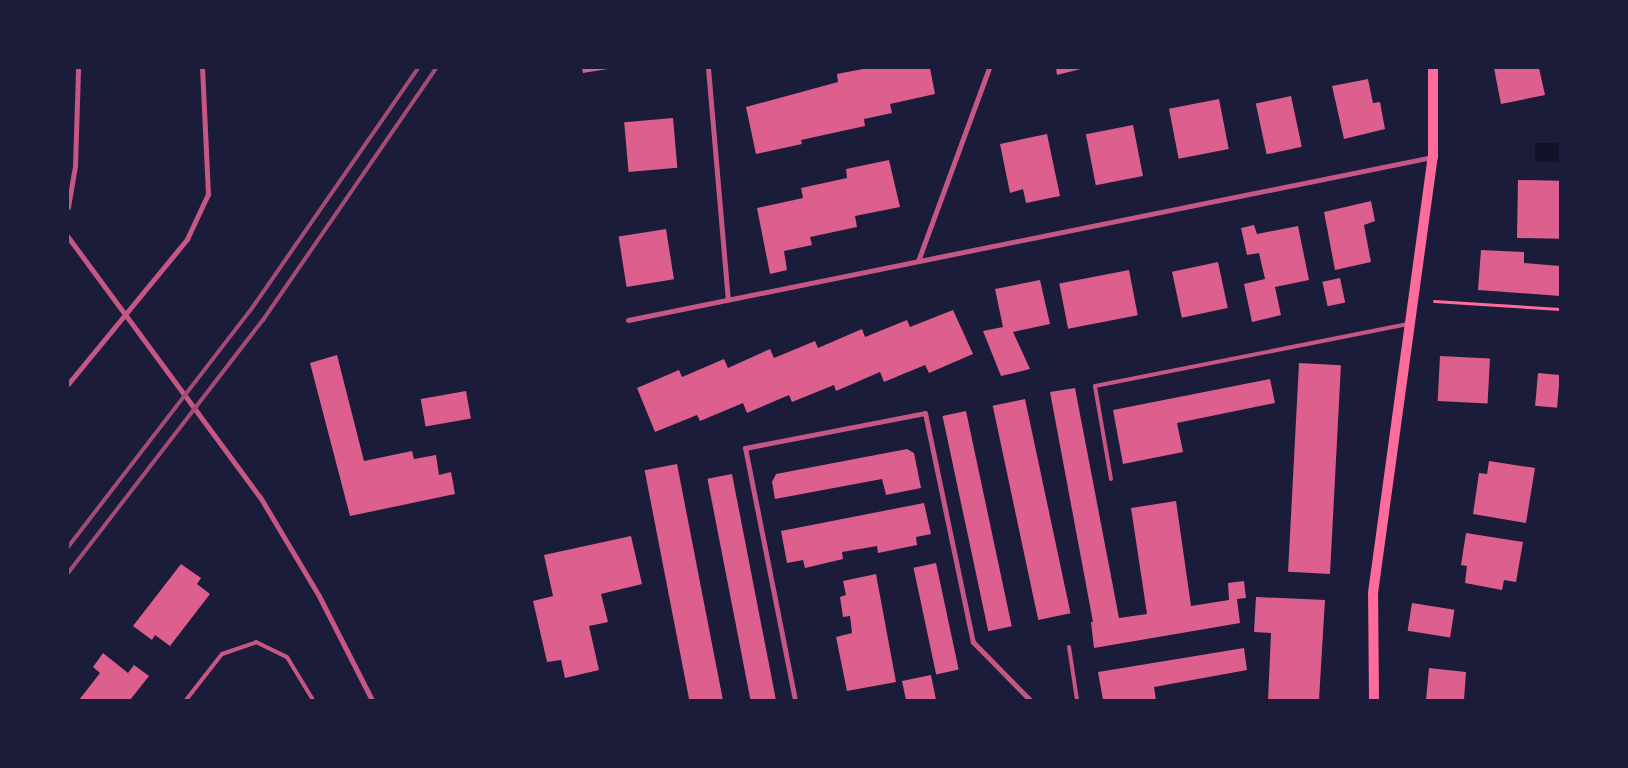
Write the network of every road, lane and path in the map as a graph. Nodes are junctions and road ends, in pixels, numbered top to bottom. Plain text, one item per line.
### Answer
1 (78, 68) edge
2 (202, 68) edge
3 (708, 68) edge
4 (989, 68) edge
5 (1433, 68) edge
6 (1433, 157) junction
7 (68, 207) edge
8 (68, 237) edge
9 (918, 261) junction
10 (728, 299) junction
11 (1413, 300) junction
12 (1560, 309) edge
13 (628, 320) dead end
14 (1410, 324) junction
15 (68, 384) edge
16 (1111, 479) dead end
17 (1069, 647) dead end
18 (186, 700) edge
19 (313, 700) edge
20 (372, 700) edge
21 (795, 700) edge
22 (1030, 700) edge
23 (1076, 700) edge
24 (1374, 700) edge

1 - 7 street
2 - 15 street
3 - 10 street
4 - 9 street
5 - 6 main road
6 - 9 street
6 - 11 main road
8 - 20 street
9 - 10 street
10 - 13 street
11 - 12 path
11 - 14 main road
14 - 16 lane
14 - 24 main road
17 - 23 lane
18 - 19 lane
21 - 22 street

